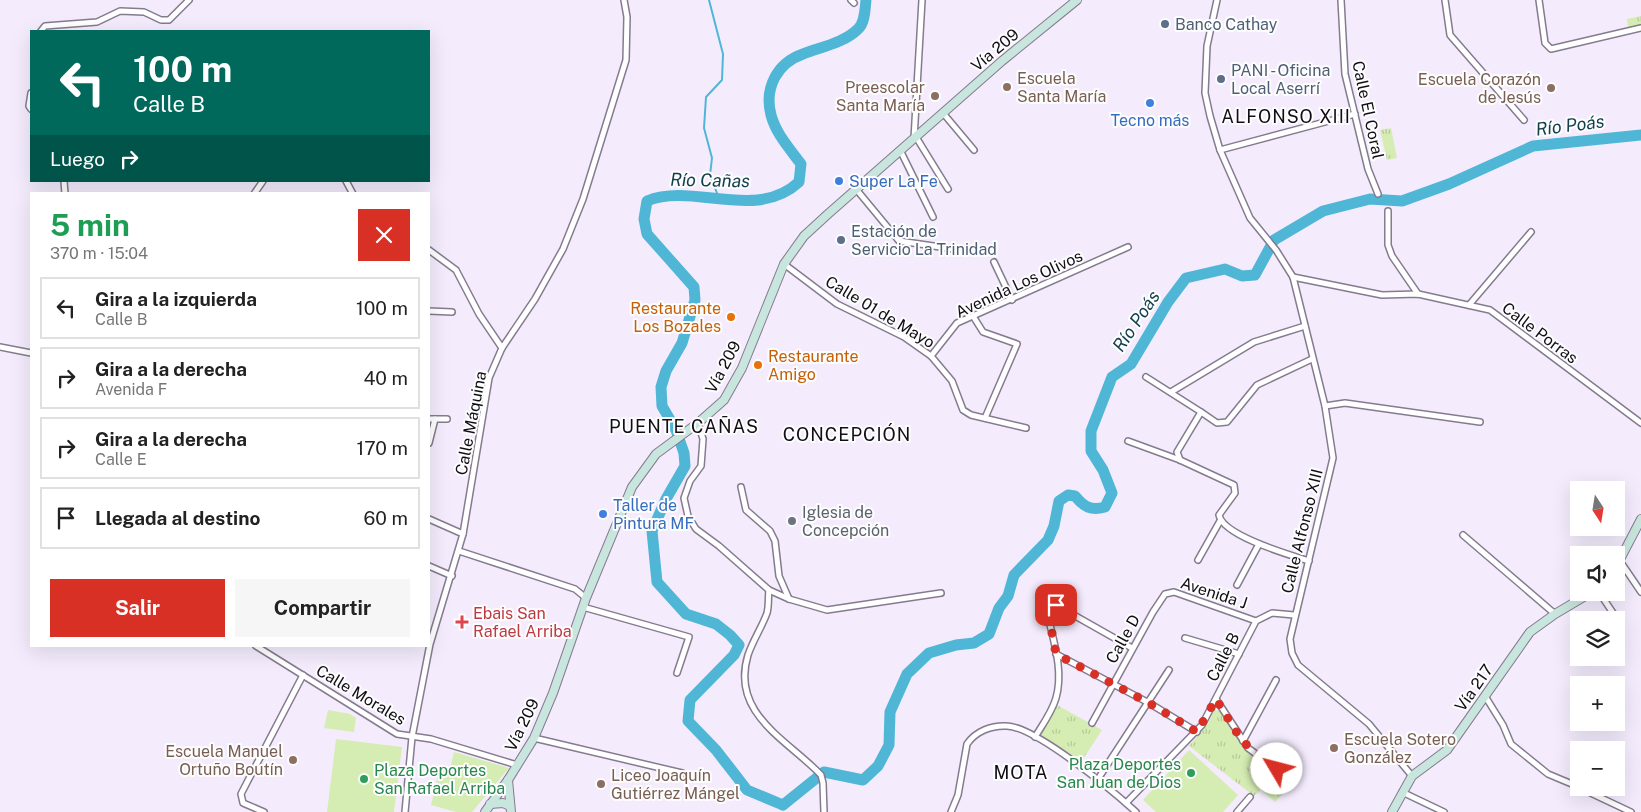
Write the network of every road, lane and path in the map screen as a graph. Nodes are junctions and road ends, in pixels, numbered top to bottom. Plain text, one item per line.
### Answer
1 (189, 0) edge
2 (624, 0) edge
3 (922, 0) edge
4 (1077, 0) edge
5 (1217, 0) edge
6 (1341, 0) edge
7 (1445, 0) edge
8 (1539, 0) edge
9 (1641, 28) edge
10 (42, 30) edge
11 (943, 113) junction
12 (1355, 114) junction
13 (1524, 120) dead end
14 (915, 138) junction
15 (974, 150) dead end
16 (1220, 150) junction
17 (901, 152) junction
18 (856, 189) junction
19 (948, 189) dead end
20 (1378, 194) dead end
21 (1388, 211) dead end
22 (933, 217) dead end
23 (1531, 232) dead end
24 (1128, 247) dead end
25 (430, 251) edge
26 (968, 251) dead end
27 (994, 262) dead end
28 (784, 264) junction
29 (1293, 277) junction
30 (1418, 294) junction
31 (1012, 300) junction
32 (1469, 305) junction
33 (430, 311) edge
34 (452, 312) dead end
35 (973, 316) junction
36 (1305, 326) junction
37 (0, 346) edge
38 (502, 348) junction
39 (30, 353) edge
40 (931, 356) junction
41 (1312, 359) junction
42 (1146, 377) dead end
43 (1170, 392) junction
44 (1325, 406) junction
45 (1201, 412) junction
46 (447, 418) dead end
47 (985, 418) junction
48 (432, 419) edge
49 (1480, 422) dead end
50 (1641, 423) edge
51 (698, 424) junction
52 (1026, 428) dead end
53 (430, 435) edge
54 (1128, 441) dead end
55 (1180, 460) junction
56 (741, 487) dead end
57 (430, 519) edge
58 (1641, 519) edge
59 (1220, 521) junction
60 (463, 534) junction
61 (1463, 535) dead end
62 (1259, 544) junction
63 (1625, 550) edge
64 (459, 551) junction
65 (1198, 560) dead end
66 (1309, 561) junction
67 (430, 566) edge
68 (1625, 573) edge
69 (452, 576) junction
70 (1237, 585) dead end
71 (769, 590) junction
72 (1641, 592) edge
73 (941, 593) dead end
74 (1164, 594) joint
75 (586, 598) junction
76 (789, 599) junction
77 (1577, 601) edge
78 (583, 607) junction
79 (1555, 614) junction
80 (1294, 615) junction
81 (1256, 621) junction
82 (1185, 638) dead end
83 (430, 644) edge
84 (258, 647) edge
85 (429, 647) edge
86 (1132, 648) junction
87 (1056, 654) junction
88 (1239, 654) junction
89 (1169, 670) dead end
90 (677, 673) dead end
91 (304, 675) junction
92 (1276, 680) dead end
93 (1113, 684) junction
94 (1485, 696) junction
95 (1216, 699) junction
96 (1149, 703) junction
97 (1092, 723) dead end
98 (1197, 732) junction
99 (1035, 736) junction
100 (412, 737) junction
101 (534, 738) junction
102 (1242, 741) junction
103 (517, 765) junction
104 (682, 774) dead end
105 (1412, 776) junction
106 (1098, 779) junction
107 (508, 780) junction
108 (1291, 780) dead end
109 (1570, 783) edge
110 (1402, 792) junction
111 (1598, 796) edge
112 (1250, 797) dead end
113 (1126, 803) junction
114 (490, 804) junction
115 (511, 809) edge
116 (264, 812) edge
117 (405, 812) edge
118 (484, 812) edge
119 (824, 812) edge
120 (950, 812) edge
121 (1136, 812) edge
122 (1238, 812) edge
123 (1392, 812) edge
124 (1444, 812) edge
125 (1631, 812) edge

1 - 10 street
2 - 38 street, Calle Máquina
3 - 14 street
4 - 11 main road, Vía 209
5 - 16 street, Calle Alfonso XIII
6 - 12 street, Calle El Coral
7 - 13 street
8 - 9 street
11 - 14 main road, Vía 209
11 - 15 street
12 - 16 street
12 - 20 street, Calle El Coral
14 - 17 main road, Vía 209
14 - 19 street
16 - 29 street, Calle Alfonso XIII
17 - 18 main road, Vía 209
17 - 22 street
18 - 26 street
18 - 28 main road, Vía 209
21 - 30 street
23 - 32 street
24 - 31 street, Avenida Los Olivos
25 - 38 street
27 - 31 street
28 - 40 street, Calle 01 de Mayo
28 - 51 main road, Vía 209
29 - 30 street, Calle Porras
29 - 36 street, Calle Alfonso XIII
30 - 32 street, Calle Porras
31 - 35 street, Avenida Los Olivos
32 - 50 street, Calle Porras
33 - 34 street
35 - 40 street, Avenida Los Olivos
35 - 47 street
36 - 41 street, Calle Alfonso XIII
36 - 43 street
37 - 39 street
38 - 60 street, Calle Máquina
40 - 47 street, Calle 01 de Mayo
41 - 44 street, Calle Alfonso XIII
41 - 45 street
42 - 43 street
43 - 45 street
44 - 49 street
44 - 66 street, Calle Alfonso XIII
45 - 55 street
46 - 48 street
47 - 52 street, Calle 01 de Mayo
48 - 53 street
51 - 71 street
51 - 75 main road, Vía 209
54 - 55 street
55 - 59 street
56 - 76 street
57 - 60 street
58 - 63 main road
59 - 62 street
59 - 65 street
60 - 64 street, Calle Máquina
61 - 79 street
62 - 66 street
62 - 70 street
64 - 69 street, Calle Máquina
64 - 75 street
66 - 80 street, Calle Alfonso XIII
67 - 69 street
68 - 72 street
69 - 83 street, Calle Máquina
71 - 76 street
71 - 119 street
73 - 76 street
74 - 81 street, Avenida J
74 - 86 street, Calle D
75 - 78 main road, Vía 209
77 - 79 main road, Vía 217
78 - 90 street
78 - 101 main road, Vía 209
79 - 94 main road, Vía 217
80 - 81 street, Calle B
80 - 105 street, Calle Alfonso XIII
81 - 88 street, Calle B
82 - 88 street
84 - 91 street, Calle Morales
85 - 100 street, Calle Máquina
86 - 87 street
86 - 93 street, Calle D
87 - 93 street
87 - 99 street
88 - 95 street, Calle B
89 - 96 street
91 - 100 street, Calle Morales
91 - 116 street
92 - 102 street
93 - 96 street
93 - 97 street, Calle D
94 - 105 main road, Vía 217
94 - 109 street
95 - 98 street, Calle B
95 - 102 street
96 - 98 street
96 - 106 street
98 - 113 street, Calle B
99 - 106 street
99 - 120 street
100 - 103 street, Calle Morales
100 - 117 street, Calle Máquina
101 - 103 main road, Vía 209
101 - 104 street
102 - 108 street
103 - 107 main road, Vía 209
105 - 110 main road, Vía 217
106 - 113 street
107 - 114 main road, Vía 209
107 - 115 main road
110 - 123 main road, Vía 217
110 - 124 street
111 - 125 street
112 - 122 street
113 - 121 street
114 - 115 main road
114 - 118 main road, Vía 209

